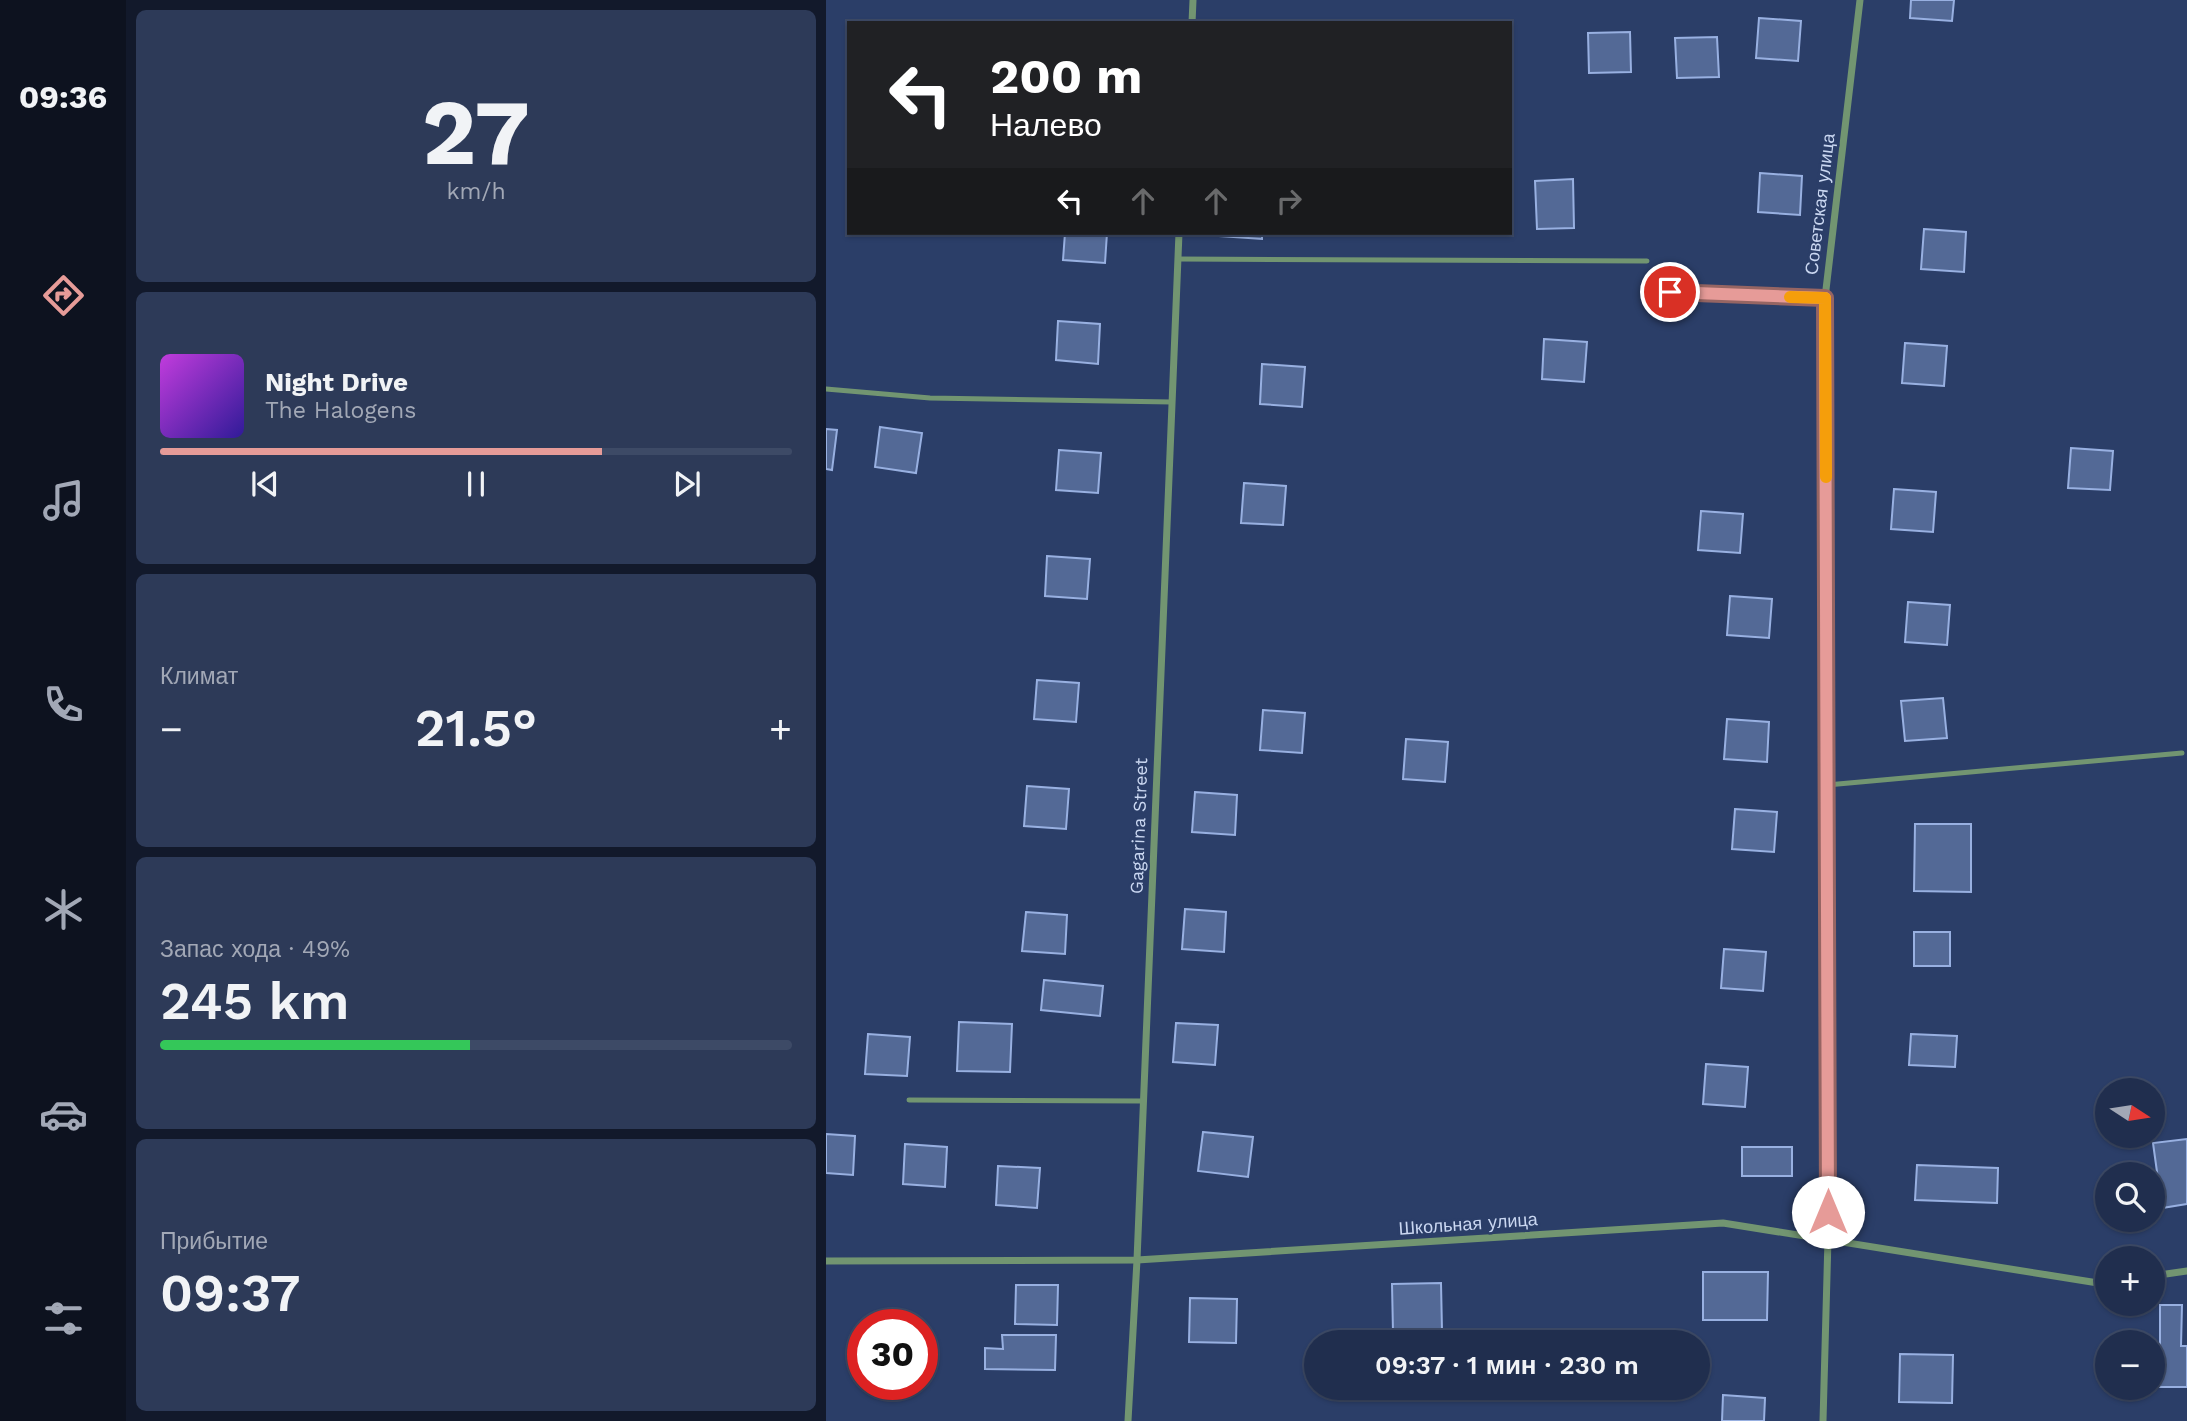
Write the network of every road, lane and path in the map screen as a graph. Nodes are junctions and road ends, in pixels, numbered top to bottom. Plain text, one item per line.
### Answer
1 (1193, 0) edge
2 (1860, 0) edge
3 (1192, 21) edge
4 (1180, 235) edge
5 (1178, 259) junction
6 (1647, 261) dead end
7 (1670, 292) dead end
8 (1825, 298) junction
9 (826, 389) edge
10 (1172, 402) junction
11 (2182, 753) dead end
12 (1827, 785) junction
13 (909, 1100) dead end
14 (1143, 1101) junction
15 (1828, 1239) junction
16 (1137, 1260) junction
17 (826, 1261) edge
18 (2187, 1271) edge
19 (2165, 1274) edge
20 (2095, 1283) edge
21 (1128, 1421) edge
22 (1823, 1421) edge

1 - 3 street
2 - 8 street, Советская улица
4 - 5 street, Gagarina Street
5 - 6 lane
5 - 10 street, Gagarina Street
7 - 8 lane
8 - 12 street, Советская улица
9 - 10 lane
10 - 14 street, Gagarina Street
11 - 12 lane
12 - 15 street, Советская улица
13 - 14 lane
14 - 16 street, Gagarina Street
15 - 16 street, Школьная улица
15 - 20 street, Школьная улица
15 - 22 street, Советская улица
16 - 17 street, Школьная улица
16 - 21 street, Gagarina Street
18 - 19 street

